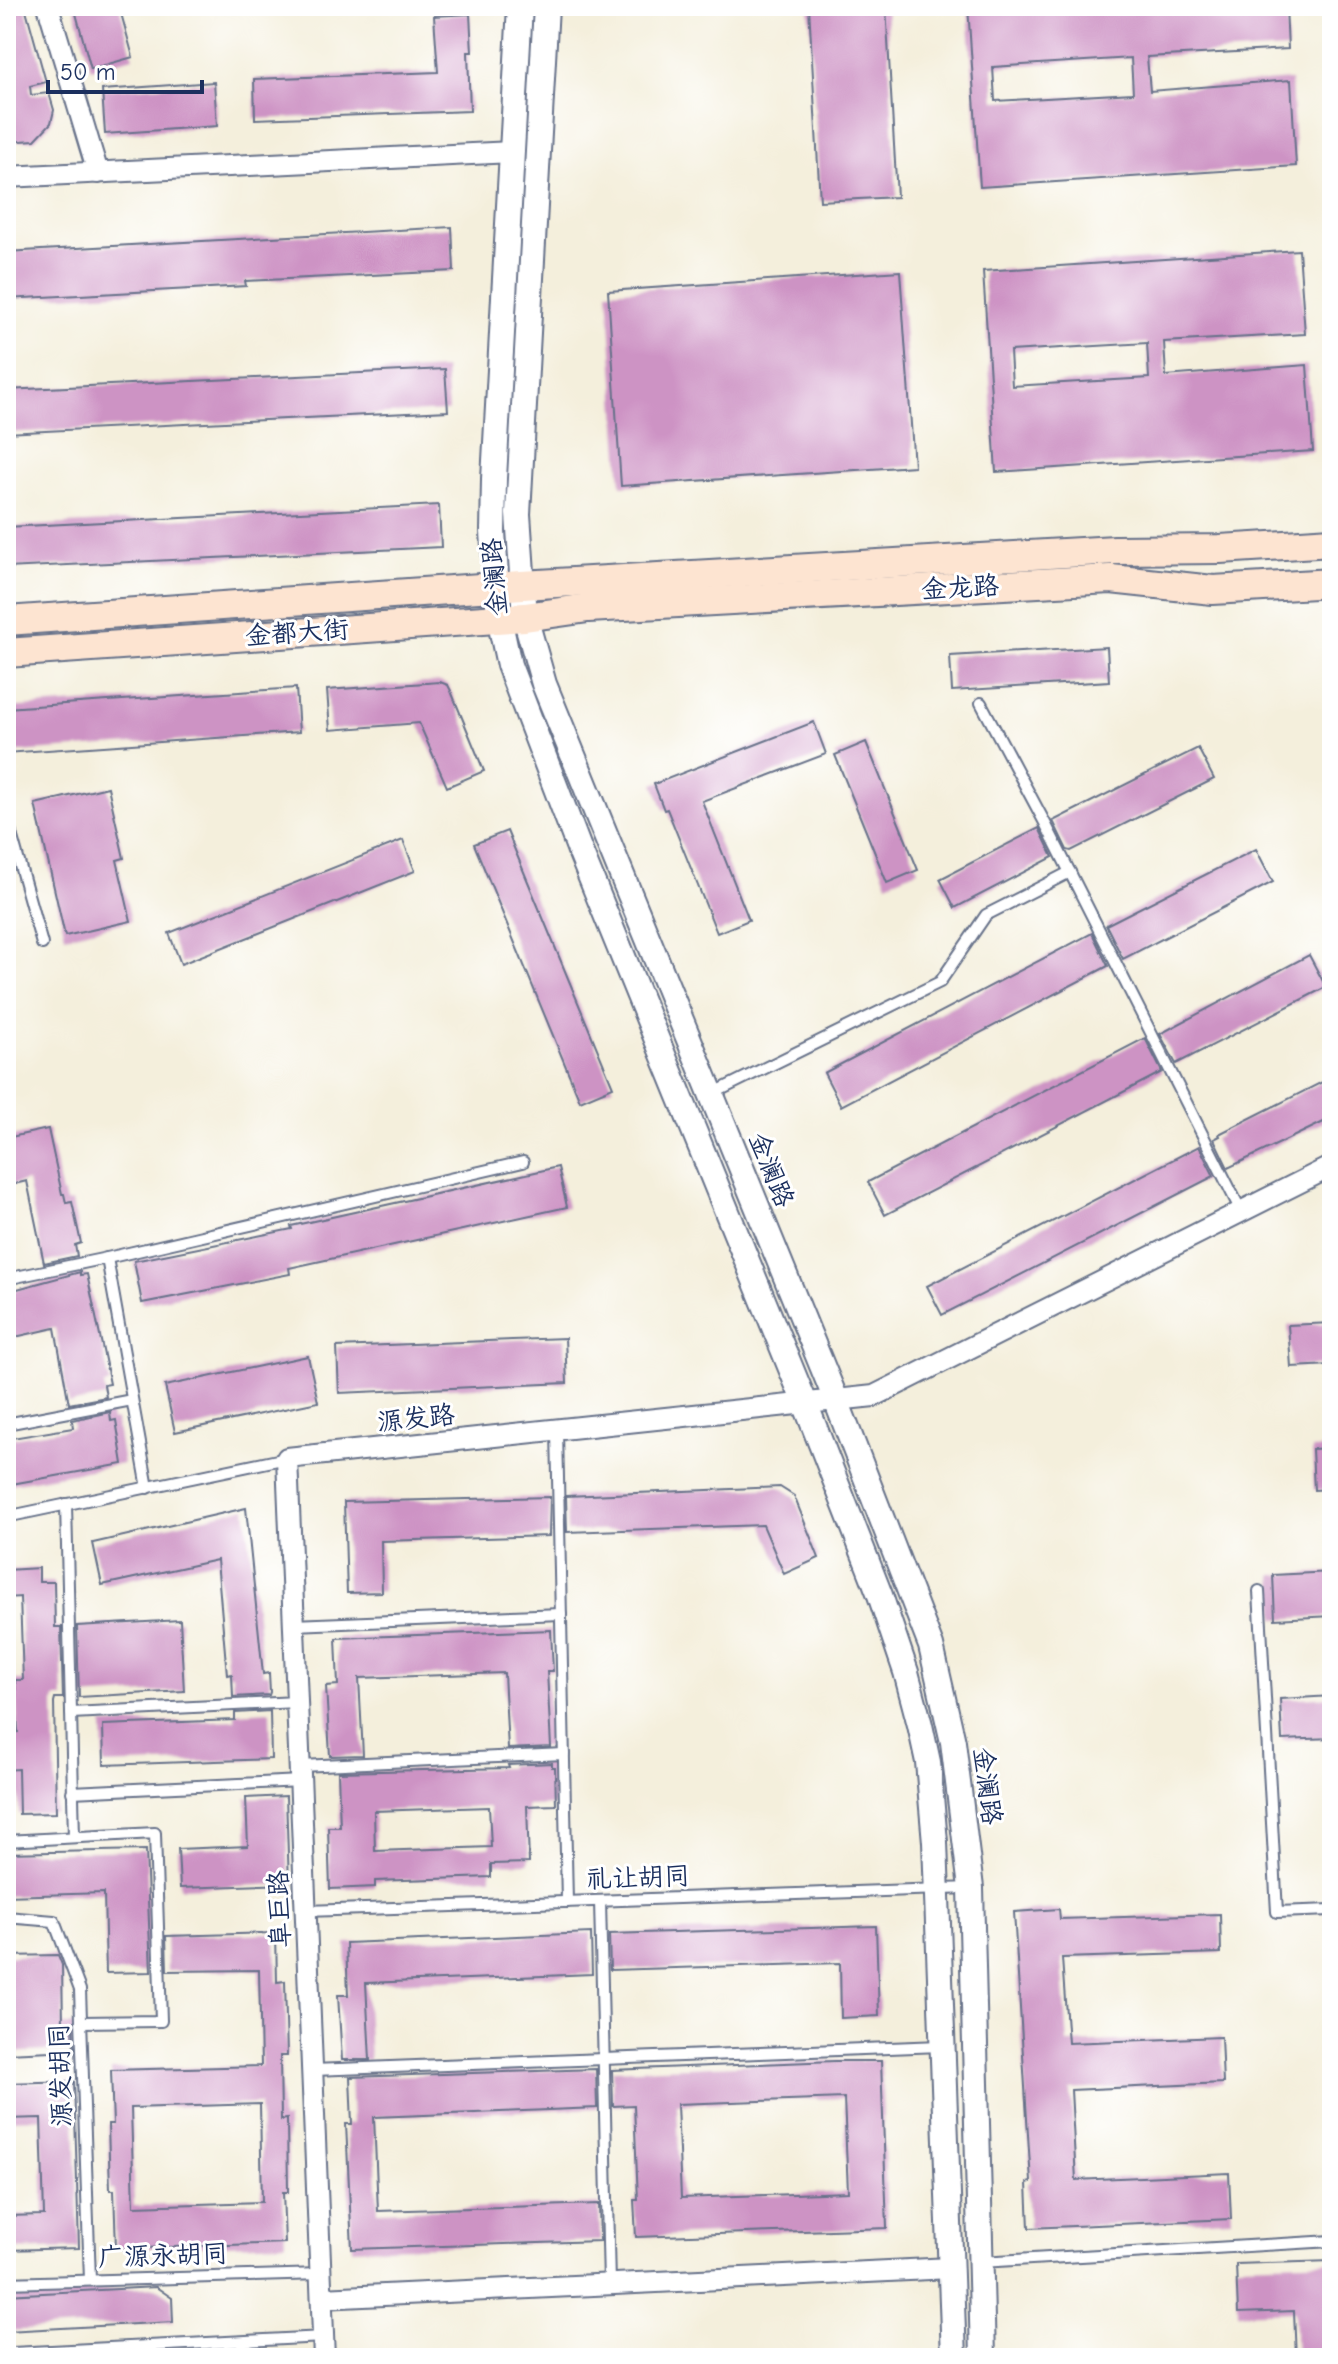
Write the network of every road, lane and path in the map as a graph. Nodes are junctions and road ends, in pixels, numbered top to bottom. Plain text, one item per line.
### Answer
1 (48, 6) edge
2 (520, 6) edge
3 (546, 6) edge
4 (512, 152) junction
5 (98, 173) junction
6 (6, 177) edge
7 (1332, 542) edge
8 (1332, 583) edge
9 (510, 586) junction
10 (588, 595) junction
11 (512, 617) junction
12 (6, 621) edge
13 (6, 653) edge
14 (981, 703) dead end
15 (6, 816) edge
16 (1070, 872) junction
17 (42, 944) dead end
18 (710, 1095) junction
19 (523, 1162) dead end
20 (1332, 1166) edge
21 (1241, 1211) junction
22 (107, 1258) junction
23 (6, 1279) edge
24 (132, 1400) junction
25 (836, 1400) junction
26 (805, 1403) junction
27 (6, 1424) edge
28 (557, 1430) junction
29 (287, 1458) junction
30 (148, 1488) junction
31 (66, 1504) junction
32 (6, 1517) edge
33 (1259, 1591) dead end
34 (561, 1614) junction
35 (294, 1625) junction
36 (297, 1702) junction
37 (71, 1713) junction
38 (564, 1754) junction
39 (300, 1773) junction
40 (72, 1792) junction
41 (74, 1837) junction
42 (6, 1841) edge
43 (971, 1888) junction
44 (938, 1889) junction
45 (600, 1901) junction
46 (567, 1902) junction
47 (1332, 1910) edge
48 (306, 1911) junction
49 (6, 1917) edge
50 (81, 2022) junction
51 (943, 2046) junction
52 (604, 2059) junction
53 (313, 2070) junction
54 (1332, 2241) edge
55 (981, 2262) junction
56 (951, 2268) junction
57 (321, 2274) junction
58 (90, 2280) junction
59 (6, 2283) edge
60 (609, 2284) junction
61 (322, 2298) junction
62 (324, 2337) junction
63 (12, 2358) edge
64 (324, 2358) edge
65 (954, 2358) edge
66 (983, 2358) edge

1 - 5 street
2 - 4 street, 金澜路
3 - 9 street, 金澜路
4 - 5 street
4 - 9 street, 金澜路
5 - 6 street
7 - 10 main road, 金龙路
8 - 10 main road, 金龙路
9 - 10 main road, 金都大街
9 - 11 street, 金澜路
9 - 12 main road, 金都大街
10 - 11 main road, 金都大街
11 - 13 main road, 金都大街
11 - 18 street, 金澜路
11 - 26 street, 金澜路
14 - 16 lane
15 - 17 lane
16 - 18 lane
16 - 21 lane
18 - 25 street, 金澜路
19 - 22 lane
20 - 21 street, 源发路
21 - 25 street, 源发路
22 - 23 lane
22 - 24 lane
24 - 27 lane
24 - 30 lane
25 - 26 street, 源发路
25 - 43 street, 金澜路
26 - 28 street, 源发路
26 - 44 street, 金澜路
28 - 29 street, 源发路
28 - 34 lane
29 - 30 lane, 源发路
29 - 35 street, 阜巨路
30 - 31 lane, 源发路
31 - 32 lane, 源发路
31 - 37 lane
33 - 47 lane
34 - 35 lane
34 - 38 lane
35 - 36 street, 阜巨路
36 - 37 lane
36 - 39 street, 阜巨路
37 - 40 lane
38 - 39 lane
38 - 46 lane
39 - 40 lane
39 - 48 street, 阜巨路
40 - 41 lane
41 - 42 lane
41 - 50 lane
43 - 44 lane, 礼让胡同
43 - 55 street, 金澜路
44 - 45 lane, 礼让胡同
44 - 51 street, 金澜路
45 - 46 lane, 礼让胡同
45 - 52 lane
46 - 48 lane, 礼让胡同
48 - 53 street, 阜巨路
49 - 50 lane, 源发胡同
50 - 58 lane, 源发胡同
51 - 52 lane
51 - 56 street, 金澜路
52 - 53 lane
52 - 60 lane
53 - 57 street, 阜巨路
54 - 55 lane
55 - 66 street, 金澜路
56 - 60 street
56 - 65 street, 金澜路
57 - 58 lane, 广源永胡同
57 - 61 street, 阜巨路
58 - 59 lane, 广源永胡同
60 - 61 street
61 - 62 street, 阜巨路
62 - 63 lane
62 - 64 street, 阜巨路

